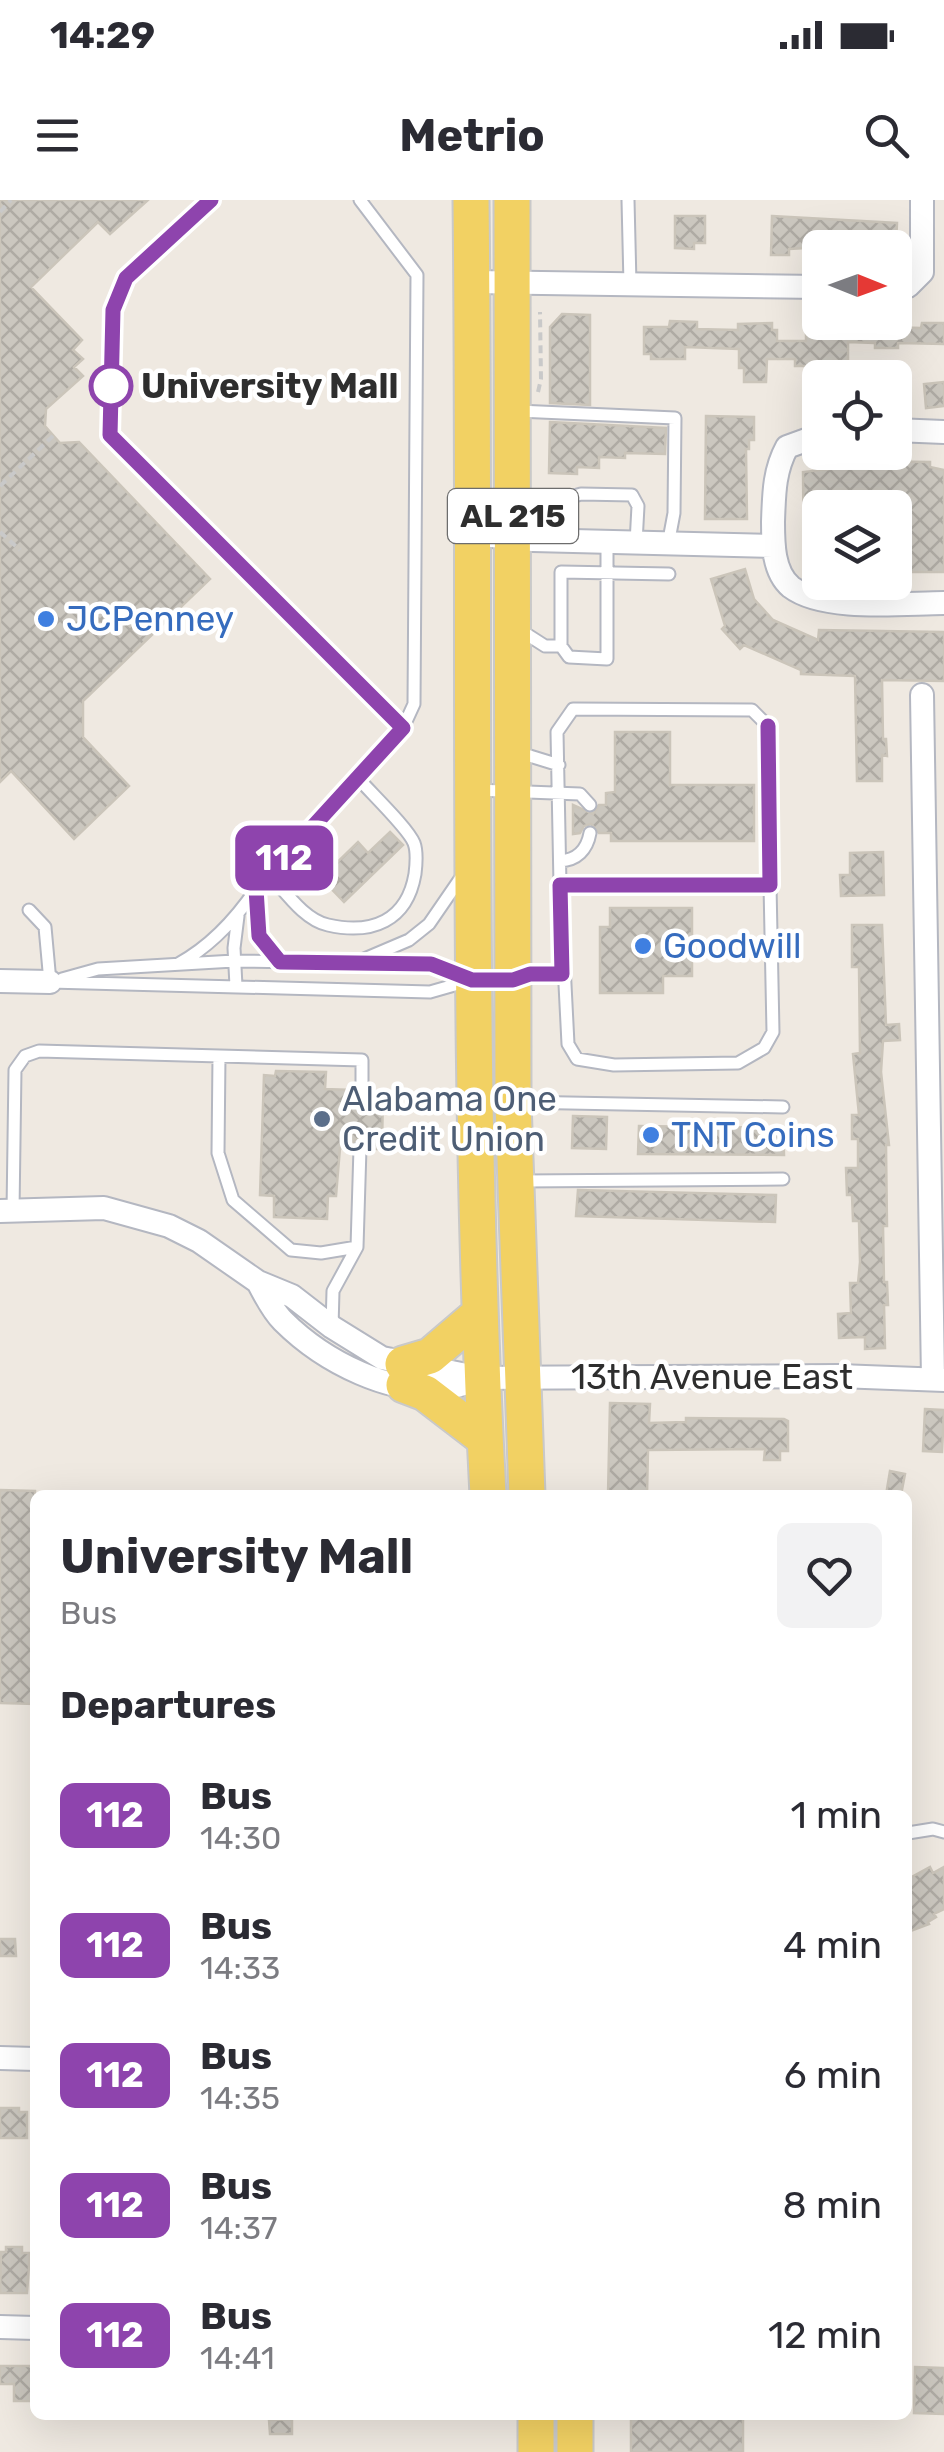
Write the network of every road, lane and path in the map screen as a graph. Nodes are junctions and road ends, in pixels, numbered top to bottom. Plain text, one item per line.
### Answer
1 (11, 200) edge
2 (211, 200) edge
3 (360, 200) edge
4 (379, 200) edge
5 (512, 200) edge
6 (628, 200) edge
7 (922, 200) edge
8 (469, 201) edge
9 (370, 211) junction
10 (0, 212) edge
11 (933, 271) edge
12 (472, 282) junction
13 (512, 282) junction
14 (630, 284) junction
15 (802, 286) edge
16 (512, 411) junction
17 (912, 431) edge
18 (944, 432) edge
19 (54, 435) dead end
20 (802, 442) edge
21 (0, 486) edge
22 (0, 532) edge
23 (471, 534) junction
24 (513, 539) junction
25 (564, 541) junction
26 (607, 543) junction
27 (636, 544) junction
28 (668, 545) junction
29 (773, 546) junction
30 (20, 550) dead end
31 (607, 572) junction
32 (669, 574) dead end
33 (561, 602) junction
34 (576, 602) dead end
35 (944, 602) edge
36 (561, 627) junction
37 (576, 627) dead end
38 (561, 646) junction
39 (531, 658) junction
40 (922, 694) dead end
41 (403, 728) junction
42 (512, 749) junction
43 (559, 765) junction
44 (358, 778) junction
45 (471, 790) junction
46 (512, 792) junction
47 (559, 793) junction
48 (590, 805) dead end
49 (590, 833) dead end
50 (473, 861) junction
51 (560, 861) junction
52 (270, 874) junction
53 (560, 885) junction
54 (770, 885) junction
55 (256, 889) junction
56 (29, 910) dead end
57 (238, 916) junction
58 (234, 961) junction
59 (280, 962) junction
60 (355, 963) junction
61 (178, 964) junction
62 (562, 974) junction
63 (472, 980) junction
64 (513, 980) junction
65 (0, 981) edge
66 (50, 982) junction
67 (236, 986) junction
68 (219, 1056) junction
69 (362, 1090) dead end
70 (513, 1102) junction
71 (784, 1107) dead end
72 (360, 1148) dead end
73 (782, 1179) dead end
74 (514, 1181) junction
75 (6, 1211) edge
76 (356, 1247) junction
77 (258, 1282) junction
78 (478, 1315) junction
79 (332, 1327) junction
80 (404, 1374) junction
81 (521, 1377) junction
82 (481, 1378) junction
83 (939, 1380) edge
84 (485, 1439) junction
85 (488, 1490) edge
86 (527, 1490) edge
87 (912, 1832) edge
88 (944, 1832) edge
89 (0, 2058) edge
90 (30, 2059) edge
91 (0, 2328) edge
92 (30, 2328) edge
93 (536, 2420) edge
94 (575, 2420) edge
95 (536, 2452) edge
96 (575, 2452) edge

1 - 10 path
2 - 41 lane
3 - 9 lane
4 - 9 lane
5 - 13 main road, AL 215
6 - 14 lane
7 - 11 street
8 - 12 main road, AL 215
9 - 41 lane
12 - 13 street
12 - 23 main road, AL 215
13 - 14 street
13 - 16 main road, AL 215
14 - 15 street
16 - 24 main road, AL 215
16 - 28 lane
17 - 18 street
19 - 21 path
20 - 29 street
22 - 30 path
23 - 24 street
23 - 45 main road, AL 215
24 - 25 street
24 - 39 main road, AL 215
25 - 26 street
25 - 27 lane
26 - 27 street
26 - 31 lane
27 - 28 street
28 - 29 street
29 - 35 street
31 - 32 lane
31 - 33 lane
31 - 38 lane
33 - 34 lane
33 - 36 lane
36 - 37 lane
36 - 38 lane
38 - 39 lane
39 - 42 main road, AL 215
40 - 83 street
41 - 44 lane
42 - 43 lane
42 - 46 main road, AL 215
43 - 47 lane
43 - 54 lane
44 - 52 lane
44 - 52 lane
45 - 46 lane
45 - 50 main road, AL 215
46 - 47 lane
46 - 64 main road, AL 215
47 - 48 lane
47 - 51 lane
49 - 51 lane
50 - 60 lane
50 - 63 main road, AL 215
51 - 53 lane
52 - 55 lane
53 - 54 lane
53 - 62 lane
54 - 62 lane
55 - 57 lane
55 - 59 lane
56 - 66 lane
57 - 58 lane
57 - 61 lane
58 - 59 lane
58 - 61 lane
58 - 67 lane
59 - 60 lane
60 - 63 lane
61 - 66 lane
62 - 64 lane
63 - 64 lane
63 - 67 lane
63 - 78 main road, AL 215
64 - 70 main road, AL 215
65 - 66 street
66 - 67 lane
68 - 69 lane
68 - 75 lane
68 - 76 lane
70 - 71 lane
70 - 74 main road, AL 215
72 - 76 lane
73 - 74 lane
74 - 81 main road, AL 215
75 - 77 street, 13th Avenue East
76 - 79 lane
77 - 79 street, 13th Avenue East
77 - 80 street, 13th Avenue East
78 - 80 main road
78 - 82 main road, AL 215
79 - 80 street, 13th Avenue East
80 - 82 street, 13th Avenue East
80 - 84 main road
81 - 82 street, 13th Avenue East
81 - 83 street, 13th Avenue East
81 - 86 main road, AL 215
82 - 84 main road, AL 215
84 - 85 main road, AL 215
87 - 88 lane
89 - 90 street
91 - 92 street
93 - 95 main road
94 - 96 main road

